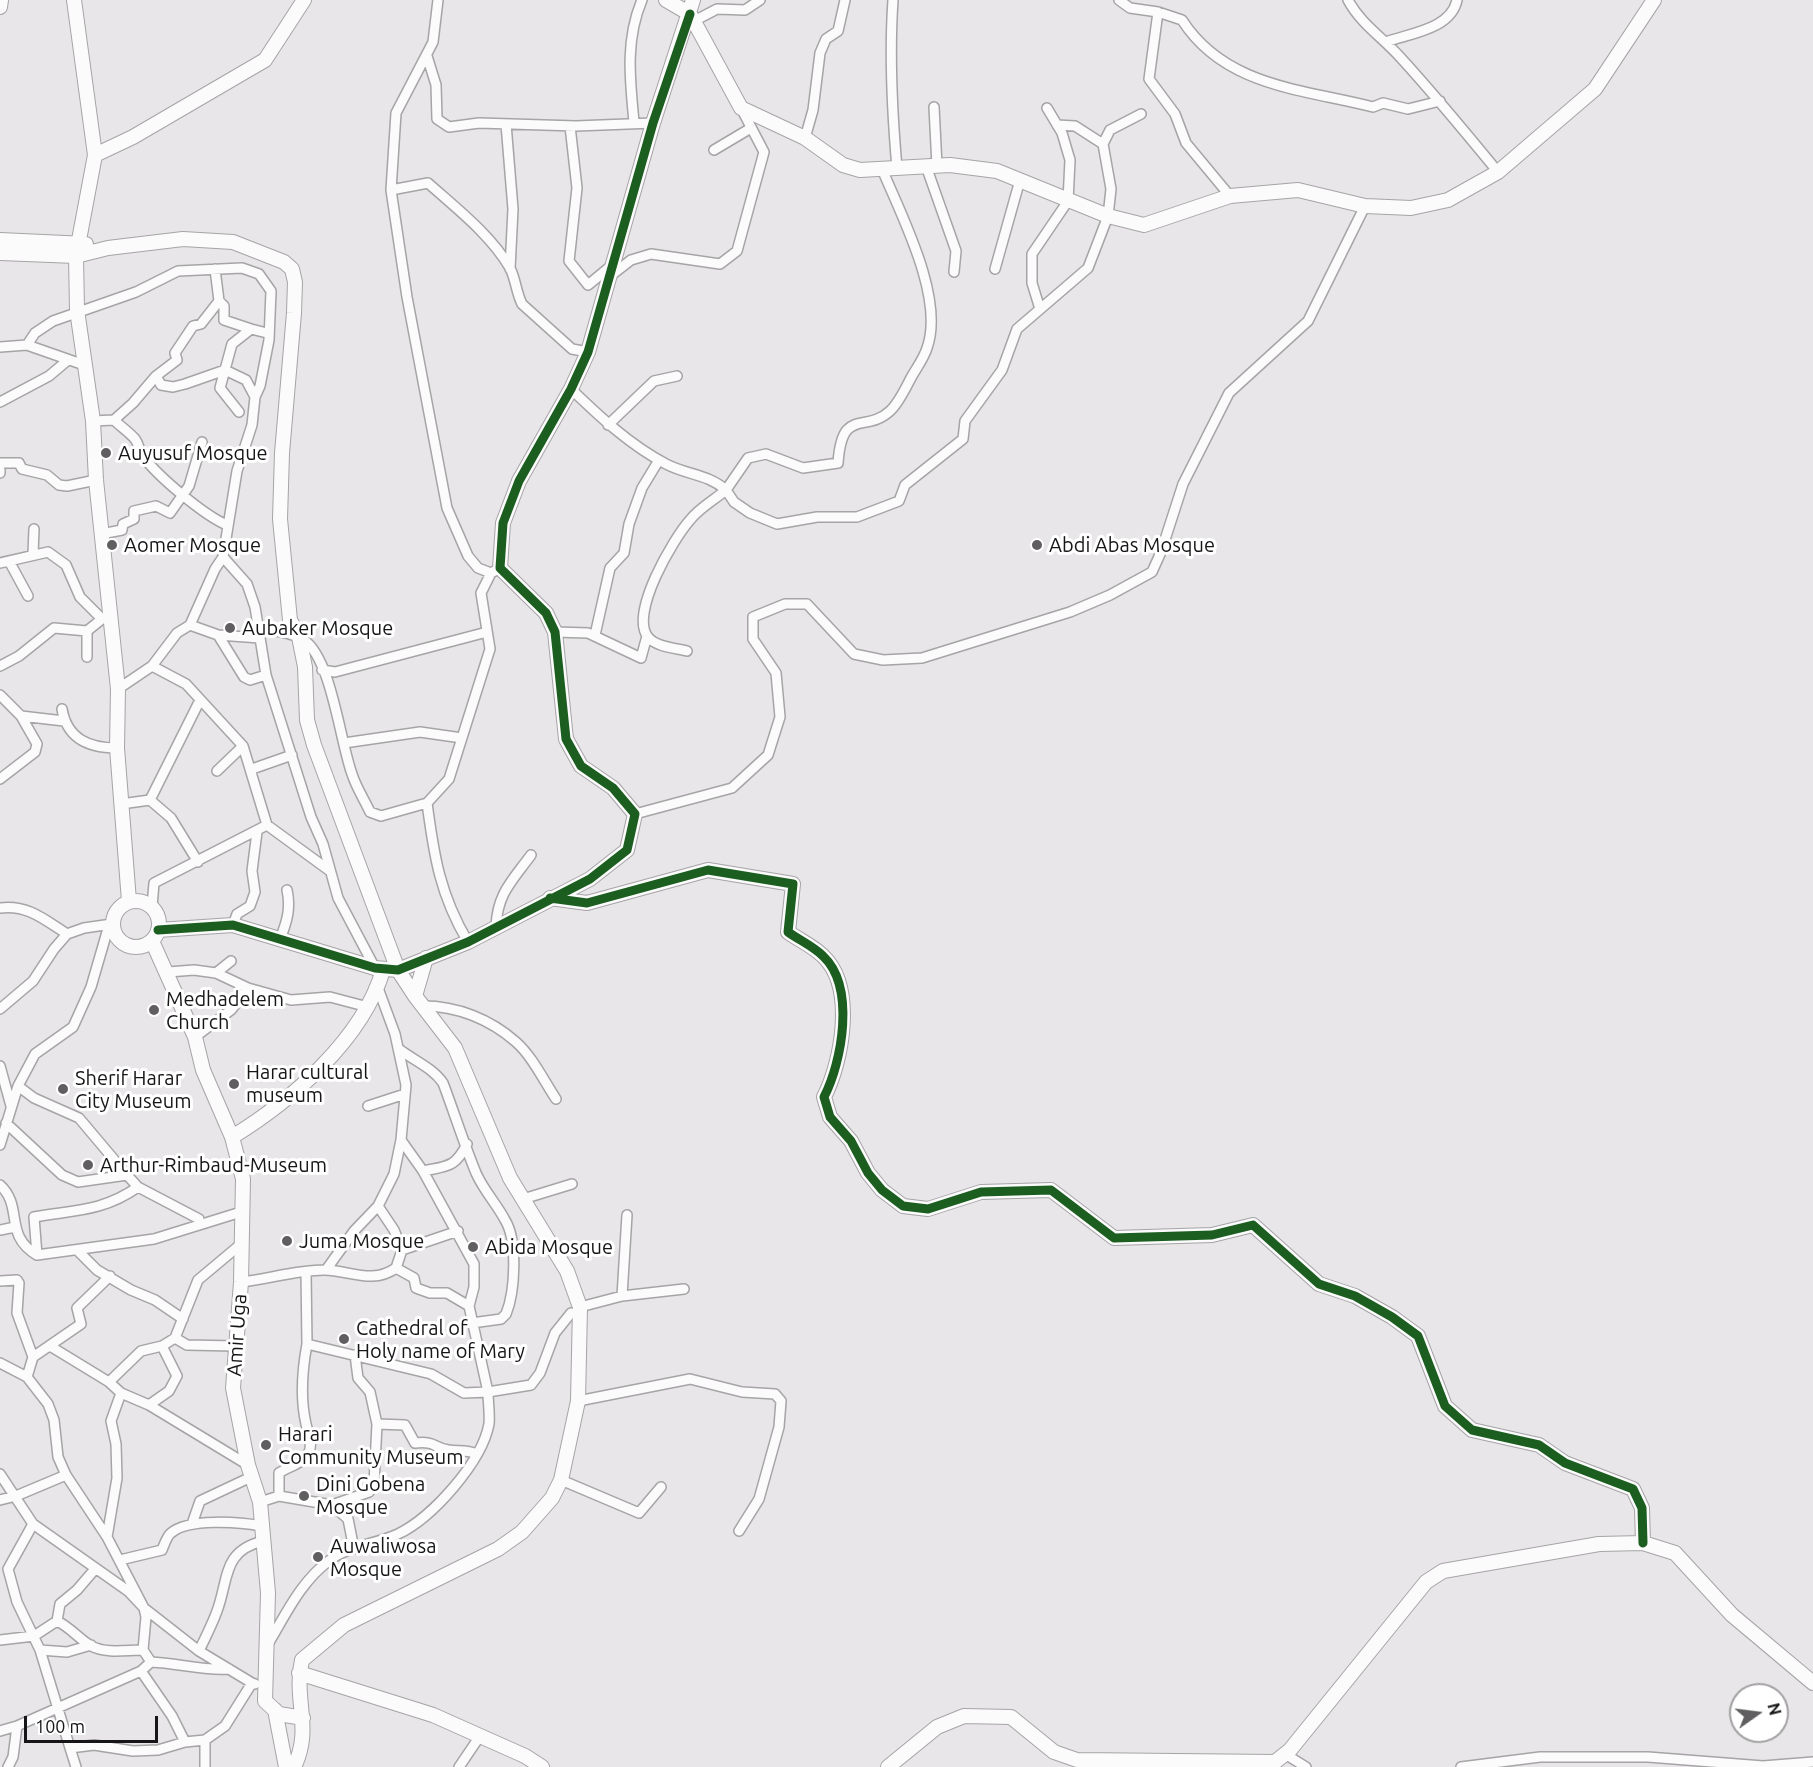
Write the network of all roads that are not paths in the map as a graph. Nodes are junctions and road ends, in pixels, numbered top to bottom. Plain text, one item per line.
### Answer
1 (1, 0) edge
2 (73, 0) edge
3 (304, 0) edge
4 (438, 0) edge
5 (642, 0) edge
6 (666, 0) edge
7 (760, 0) edge
8 (845, 0) edge
9 (893, 0) edge
10 (1119, 0) edge
11 (1348, 0) edge
12 (1457, 0) edge
13 (1654, 0) edge
14 (0, 7) edge
15 (692, 12) edge
16 (1158, 12) junction
17 (1386, 42) junction
18 (427, 56) junction
19 (1440, 101) junction
20 (934, 107) dead end
21 (741, 108) junction
22 (1047, 108) dead end
23 (1141, 114) dead end
24 (634, 122) junction
25 (653, 123) junction
26 (506, 124) junction
27 (1057, 125) junction
28 (570, 126) junction
29 (751, 128) junction
30 (805, 138) junction
31 (1103, 144) junction
32 (714, 150) dead end
33 (95, 155) junction
34 (931, 166) junction
35 (897, 168) junction
36 (882, 169) junction
37 (1498, 172) junction
38 (1020, 180) junction
39 (391, 190) junction
40 (1230, 196) junction
41 (1068, 201) junction
42 (1365, 206) junction
43 (1108, 216) junction
44 (6, 247) edge
45 (77, 250) junction
46 (612, 266) junction
47 (215, 269) junction
48 (994, 269) dead end
49 (510, 270) junction
50 (954, 272) dead end
51 (606, 279) junction
52 (219, 301) junction
53 (1040, 309) junction
54 (77, 310) junction
55 (251, 329) junction
56 (267, 333) junction
57 (27, 345) junction
58 (0, 346) edge
59 (588, 352) junction
60 (68, 360) junction
61 (87, 366) junction
62 (225, 370) junction
63 (156, 376) junction
64 (677, 376) dead end
65 (571, 389) junction
66 (255, 397) junction
67 (0, 402) edge
68 (239, 412) dead end
69 (114, 420) junction
70 (93, 421) junction
71 (608, 425) junction
72 (202, 442) dead end
73 (658, 460) junction
74 (0, 463) edge
75 (96, 480) junction
76 (726, 490) junction
77 (183, 494) junction
78 (227, 525) junction
79 (34, 528) dead end
80 (101, 534) junction
81 (33, 554) junction
82 (223, 557) junction
83 (4, 562) edge
84 (495, 571) junction
85 (28, 596) dead end
86 (190, 625) junction
87 (87, 631) junction
88 (487, 632) junction
89 (555, 632) junction
90 (259, 633) junction
91 (595, 635) junction
92 (218, 636) junction
93 (647, 636) junction
94 (299, 637) junction
95 (687, 651) dead end
96 (87, 657) dead end
97 (0, 666) edge
98 (152, 666) junction
99 (322, 670) junction
100 (266, 675) junction
101 (118, 689) junction
102 (0, 695) edge
103 (200, 700) junction
104 (62, 709) dead end
105 (21, 716) junction
106 (64, 721) junction
107 (462, 738) junction
108 (344, 743) junction
109 (243, 746) junction
110 (117, 748) junction
111 (292, 755) junction
112 (252, 768) junction
113 (217, 771) dead end
114 (0, 779) edge
115 (150, 800) junction
116 (427, 803) junction
117 (121, 804) junction
118 (635, 814) junction
119 (267, 825) junction
120 (256, 832) junction
121 (531, 855) dead end
122 (198, 862) junction
123 (330, 871) junction
124 (287, 890) dead end
125 (550, 898) junction
126 (129, 901) junction
127 (152, 907) junction
128 (0, 908) edge
129 (111, 924) junction
130 (233, 925) junction
131 (496, 927) junction
132 (68, 934) junction
133 (155, 935) junction
134 (280, 939) junction
135 (468, 942) junction
136 (426, 958) junction
137 (231, 961) dead end
138 (379, 969) junction
139 (398, 970) junction
140 (168, 972) junction
141 (216, 974) junction
142 (248, 988) junction
143 (378, 988) junction
144 (419, 1001) junction
145 (368, 1007) junction
146 (0, 1009) edge
147 (195, 1037) junction
148 (399, 1048) junction
149 (0, 1066) edge
150 (18, 1086) junction
151 (405, 1094) junction
152 (556, 1099) dead end
153 (11, 1106) junction
154 (368, 1106) dead end
155 (6, 1123) junction
156 (231, 1137) junction
157 (401, 1140) junction
158 (466, 1144) junction
159 (0, 1145) edge
160 (423, 1171) junction
161 (127, 1175) junction
162 (572, 1184) dead end
163 (0, 1185) edge
164 (138, 1187) junction
165 (523, 1199) junction
166 (378, 1206) junction
167 (241, 1212) junction
168 (627, 1215) dead end
169 (200, 1219) dead end
170 (15, 1227) junction
171 (0, 1230) edge
172 (458, 1231) junction
173 (241, 1244) junction
174 (402, 1250) junction
175 (78, 1251) junction
176 (37, 1255) junction
177 (396, 1268) junction
178 (326, 1270) junction
179 (306, 1272) junction
180 (110, 1276) junction
181 (0, 1281) edge
182 (241, 1282) junction
183 (684, 1289) dead end
184 (622, 1296) junction
185 (469, 1306) junction
186 (575, 1310) junction
187 (183, 1319) junction
188 (472, 1323) junction
189 (175, 1338) junction
190 (307, 1344) junction
191 (50, 1346) junction
192 (162, 1346) junction
193 (235, 1346) junction
194 (355, 1355) junction
195 (33, 1357) junction
196 (0, 1363) edge
197 (27, 1377) junction
198 (109, 1382) junction
199 (488, 1392) junction
200 (121, 1393) junction
201 (578, 1401) junction
202 (149, 1405) junction
203 (377, 1424) junction
204 (476, 1454) junction
205 (249, 1471) junction
206 (0, 1474) edge
207 (66, 1475) junction
208 (561, 1480) junction
209 (661, 1487) dead end
210 (16, 1496) junction
211 (279, 1496) junction
212 (0, 1500) edge
213 (260, 1502) junction
214 (332, 1504) junction
215 (33, 1524) junction
216 (192, 1524) junction
217 (261, 1526) junction
218 (739, 1531) dead end
219 (107, 1537) junction
220 (263, 1541) junction
221 (1643, 1543) junction
222 (354, 1549) junction
223 (120, 1560) junction
224 (95, 1569) junction
225 (144, 1608) junction
226 (57, 1621) junction
227 (34, 1636) junction
228 (0, 1640) edge
229 (268, 1644) junction
230 (91, 1645) junction
231 (40, 1650) junction
232 (143, 1650) junction
233 (199, 1651) junction
234 (151, 1662) junction
235 (229, 1668) junction
236 (141, 1671) junction
237 (299, 1673) junction
238 (1813, 1683) edge
239 (258, 1685) junction
240 (59, 1708) junction
241 (275, 1710) junction
242 (303, 1718) junction
243 (17, 1726) junction
244 (0, 1731) edge
245 (480, 1736) junction
246 (205, 1740) junction
247 (185, 1742) junction
248 (70, 1748) junction
249 (1285, 1754) junction
250 (1813, 1762) edge
251 (8, 1767) edge
252 (76, 1767) edge
253 (205, 1767) edge
254 (286, 1767) edge
255 (294, 1767) edge
256 (459, 1767) edge
257 (542, 1767) edge
258 (888, 1767) edge
259 (1306, 1767) edge
260 (1461, 1767) edge

1 - 14 street
2 - 33 street
3 - 33 street
4 - 18 street
5 - 24 street
6 - 15 street
7 - 15 street
8 - 30 street
9 - 35 street
10 - 16 street
11 - 17 street
12 - 17 street
13 - 37 street
15 - 21 street
15 - 25 street
16 - 19 street
16 - 40 street
17 - 19 street
18 - 26 street
18 - 39 street
19 - 37 street
20 - 34 street
21 - 29 street
21 - 30 street
22 - 27 street
23 - 31 street
24 - 25 street
24 - 28 street
25 - 46 street
26 - 28 street
26 - 49 street
27 - 31 street
27 - 41 street
28 - 46 street
29 - 32 street
29 - 51 street
30 - 36 street
31 - 43 street
33 - 45 street
34 - 35 street
34 - 38 street
34 - 50 street
35 - 36 street
36 - 76 street
37 - 42 street
38 - 41 street
38 - 48 street
39 - 49 street
39 - 84 street
40 - 42 street
40 - 43 street
41 - 43 street
41 - 53 street
42 - 118 street
43 - 53 street
44 - 45 street
45 - 54 street
45 - 94 street
46 - 51 street
47 - 52 street
47 - 54 street
47 - 56 street
49 - 59 street
51 - 59 street
52 - 55 street
52 - 63 street
53 - 76 street
54 - 57 street
54 - 61 street
55 - 56 street
55 - 62 street
56 - 66 street
57 - 58 street
57 - 60 street
59 - 65 street
60 - 61 street
60 - 67 street
61 - 70 street
62 - 63 street
62 - 66 street
62 - 68 street
63 - 69 street
64 - 71 street
65 - 71 street
65 - 84 street
66 - 78 street
69 - 70 street
69 - 77 street
70 - 75 street
71 - 73 street
72 - 77 street
73 - 76 street
73 - 91 street
74 - 75 street
75 - 80 street
76 - 93 street
77 - 78 street
77 - 80 street
78 - 82 street
79 - 81 street
80 - 101 street
81 - 83 street
81 - 87 street
82 - 86 street
82 - 90 street
83 - 85 street
84 - 88 street
84 - 89 street
86 - 92 street
86 - 98 street
87 - 96 street
87 - 97 street
88 - 99 street
88 - 107 street
89 - 91 street
89 - 118 street
90 - 92 street
90 - 94 street
90 - 100 street
91 - 93 street
92 - 100 street
93 - 95 street
94 - 99 street
94 - 139 street
98 - 101 street
98 - 103 street
99 - 108 street
100 - 111 street
101 - 110 street
102 - 105 street
103 - 109 street
103 - 115 street
104 - 106 street
105 - 106 street
105 - 114 street
106 - 110 street
107 - 108 street
107 - 116 street
108 - 116 street
109 - 112 street
109 - 113 street
110 - 117 street
111 - 112 street
111 - 123 street
112 - 119 street
115 - 117 street
115 - 122 street
116 - 135 street
117 - 126 street
118 - 125 street
119 - 120 street
119 - 123 street
120 - 122 street
120 - 130 street
121 - 131 street
122 - 127 street
123 - 138 street
124 - 134 street
125 - 131 street
125 - 221 street
126 - 127 street
126 - 129 street
127 - 133 street
128 - 132 street
129 - 132 street
129 - 133 street
129 - 150 street
130 - 133 street
130 - 134 street
131 - 135 street
132 - 146 street
133 - 140 street, Amir Uga
134 - 138 street
135 - 136 street
136 - 139 street
136 - 144 street
137 - 141 street
138 - 139 street
138 - 143 street
139 - 144 street
140 - 141 street
140 - 147 street, Amir Uga
141 - 142 street
142 - 145 street
142 - 147 street
143 - 145 street
143 - 148 street
144 - 152 street
144 - 165 street
145 - 156 street
147 - 156 street, Amir Uga
148 - 151 street
148 - 158 street
149 - 153 street
150 - 153 street
150 - 161 street
151 - 154 street
151 - 157 street
153 - 155 street
155 - 159 street
155 - 161 street
156 - 167 street, Amir Uga
157 - 160 street
157 - 166 street
158 - 160 street
158 - 188 street
160 - 172 street
161 - 164 street
162 - 165 street
163 - 170 street
164 - 169 street
164 - 176 street
165 - 186 street
166 - 174 street
166 - 178 street
167 - 173 street, Amir Uga
167 - 175 street
168 - 184 street
170 - 171 street
170 - 176 street
172 - 174 street
172 - 185 street
173 - 182 street, Amir Uga
173 - 187 street
174 - 177 street
175 - 176 street
175 - 180 street
177 - 178 street
177 - 185 street
178 - 179 street
179 - 182 street
179 - 190 street
180 - 187 street
180 - 191 street
181 - 195 street
182 - 193 street, Amir Uga
183 - 184 street
184 - 186 street
185 - 188 street
186 - 199 street
186 - 201 street
187 - 189 street
188 - 199 street
189 - 192 street
189 - 193 street
190 - 194 street
190 - 211 street
191 - 195 street
191 - 198 street
192 - 198 street
192 - 202 street
193 - 205 street, Amir Uga
194 - 199 street
194 - 203 street
195 - 197 street
196 - 197 street
197 - 207 street
198 - 200 street
199 - 204 street
200 - 202 street
200 - 219 street
201 - 208 street
201 - 218 street
202 - 205 street
203 - 204 street
203 - 214 street
204 - 222 street
205 - 213 street, Amir Uga
205 - 216 street
206 - 210 street
207 - 210 street
207 - 219 street
208 - 209 street
208 - 237 street
210 - 212 street
210 - 215 street
211 - 213 street
211 - 214 street
213 - 217 street, Amir Uga
214 - 222 street
215 - 224 street
215 - 227 street
216 - 217 street
216 - 223 street
217 - 220 street, Amir Uga
219 - 223 street
220 - 229 street, Amir Uga
220 - 233 street
221 - 238 street
221 - 249 street
222 - 229 street
223 - 225 street
224 - 225 street
224 - 226 street
225 - 232 street
225 - 233 street
226 - 227 street
226 - 230 street
227 - 228 street
227 - 231 street
229 - 239 street, Amir Uga
230 - 231 street
230 - 232 street
231 - 240 street
232 - 234 street
233 - 235 street
234 - 235 street
234 - 236 street
235 - 239 street
236 - 240 street
236 - 247 street
237 - 242 street
237 - 245 street
239 - 241 street
239 - 246 street
240 - 243 street
240 - 248 street
241 - 242 street
241 - 254 street
242 - 255 street
243 - 244 street
243 - 251 street
245 - 256 street
245 - 257 street
246 - 247 street
246 - 253 street
247 - 248 street
248 - 252 street
249 - 258 street
249 - 259 street
250 - 260 street

